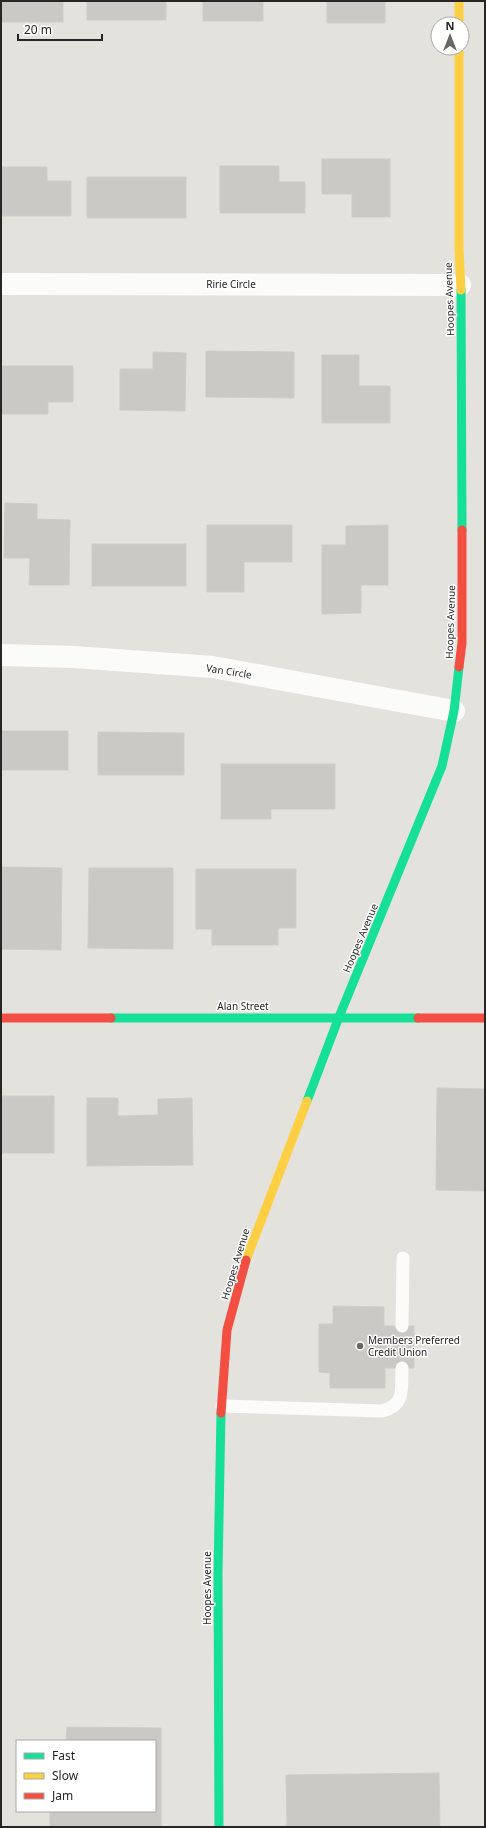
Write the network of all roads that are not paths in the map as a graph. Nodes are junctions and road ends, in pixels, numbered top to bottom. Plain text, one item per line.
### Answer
1 (459, 1) edge
2 (459, 16) edge
3 (459, 56) edge
4 (1, 284) edge
5 (460, 285) junction
6 (1, 655) edge
7 (454, 711) junction
8 (339, 1017) junction
9 (1, 1018) edge
10 (485, 1018) edge
11 (403, 1258) dead end
12 (402, 1326) dead end
13 (402, 1368) dead end
14 (222, 1406) junction
15 (219, 1827) edge

1 - 2 street
3 - 5 street, Hoopes Avenue
4 - 5 street, Ririe Circle
5 - 7 street, Hoopes Avenue
6 - 7 street, Van Circle
7 - 8 street, Hoopes Avenue
8 - 9 street, Alan Street
8 - 10 street, Alan Street
8 - 14 street, Hoopes Avenue
11 - 12 lane
13 - 14 lane
14 - 15 street, Hoopes Avenue

